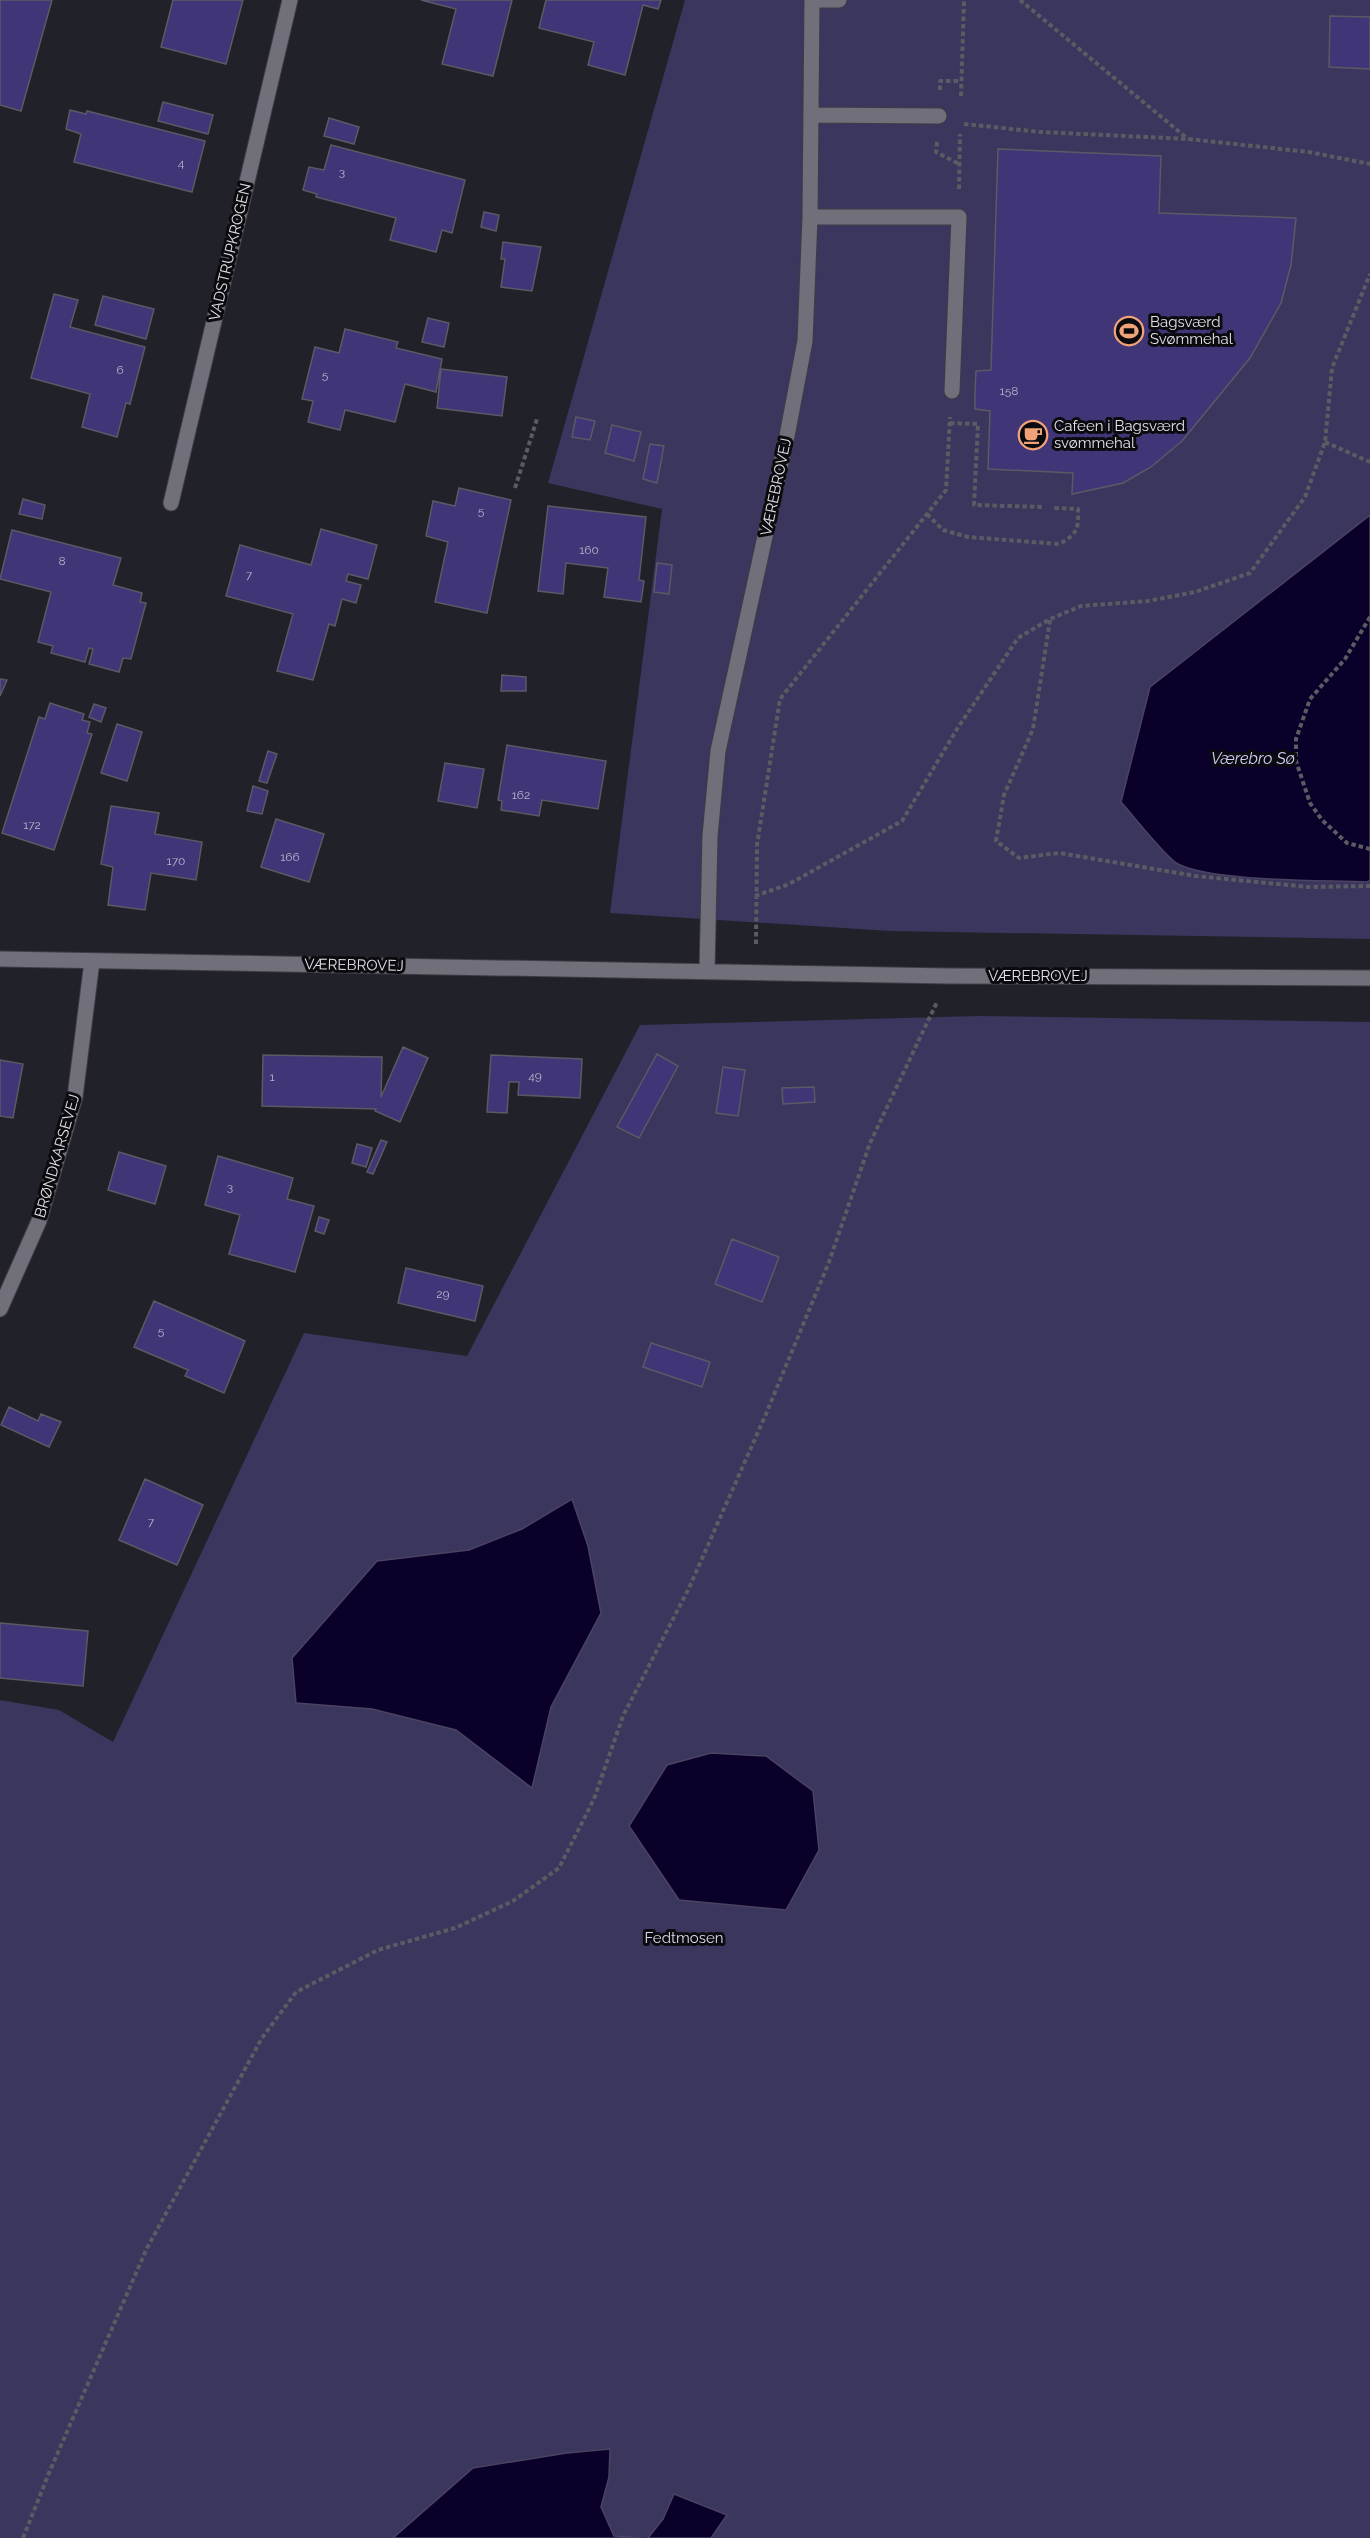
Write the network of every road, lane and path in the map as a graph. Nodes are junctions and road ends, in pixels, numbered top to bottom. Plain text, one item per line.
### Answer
1 (290, 0) edge
2 (812, 0) edge
3 (839, 0) edge
4 (1020, 0) edge
5 (811, 115) junction
6 (939, 116) dead end
7 (960, 123) dead end
8 (1188, 139) junction
9 (1370, 164) edge
10 (810, 217) junction
11 (1370, 274) edge
12 (952, 391) joint
13 (537, 419) dead end
14 (950, 423) junction
15 (1325, 442) junction
16 (1370, 462) edge
17 (515, 488) dead end
18 (171, 503) dead end
19 (1043, 507) dead end
20 (1053, 508) dead end
21 (927, 514) junction
22 (1370, 617) edge
23 (1050, 620) junction
24 (1370, 849) edge
25 (1370, 886) edge
26 (755, 896) junction
27 (0, 959) edge
28 (92, 961) junction
29 (707, 971) junction
30 (757, 972) junction
31 (949, 976) junction
32 (1370, 978) edge
33 (0, 1309) edge
34 (23, 2538) edge

1 - 18 street, VADSTRUPKROGEN
2 - 3 street
2 - 5 street, VÆREBROVEJ
4 - 8 path
5 - 6 street
5 - 10 street, VÆREBROVEJ
7 - 8 path
8 - 9 path
10 - 12 street
10 - 29 street, VÆREBROVEJ
11 - 15 path
12 - 14 path
13 - 17 path
14 - 19 path
14 - 21 path
15 - 16 path
15 - 23 path
20 - 21 path
21 - 26 path
22 - 24 path
23 - 25 path
23 - 26 path
26 - 30 path
27 - 28 street, VÆREBROVEJ
28 - 29 street, VÆREBROVEJ
28 - 33 street, BRØNDKARSEVEJ
29 - 30 street, VÆREBROVEJ
30 - 31 street, VÆREBROVEJ
31 - 32 street, VÆREBROVEJ
31 - 34 path

